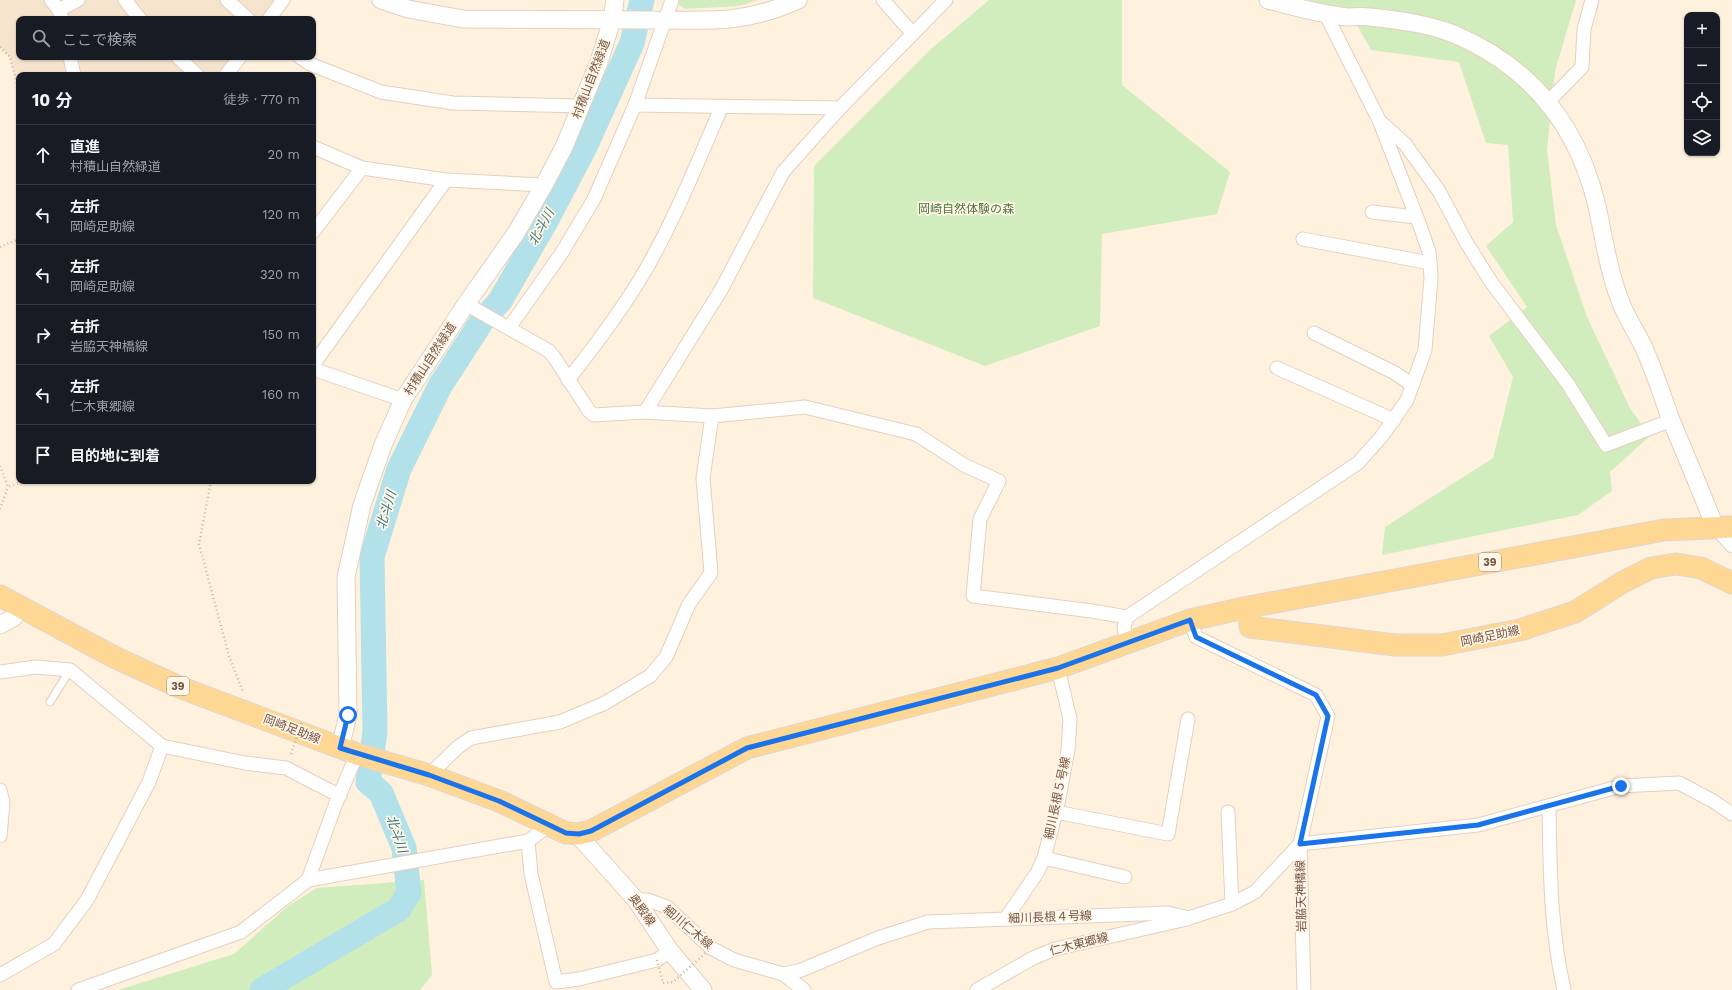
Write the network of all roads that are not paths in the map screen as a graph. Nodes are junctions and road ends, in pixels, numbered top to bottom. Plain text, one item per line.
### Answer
1 (78, 0) edge
2 (124, 0) edge
3 (227, 0) edge
4 (283, 0) edge
5 (381, 0) edge
6 (615, 0) edge
7 (672, 0) edge
8 (798, 0) edge
9 (883, 0) edge
10 (946, 0) edge
11 (1268, 0) edge
12 (1592, 0) edge
13 (57, 10) edge
14 (1324, 13) junction
15 (137, 16) edge
16 (245, 16) edge
17 (271, 16) edge
18 (616, 20) junction
19 (660, 20) junction
20 (914, 34) junction
21 (71, 60) edge
22 (181, 60) edge
23 (238, 60) edge
24 (304, 60) edge
25 (73, 72) edge
26 (194, 72) edge
27 (228, 72) edge
28 (1548, 102) junction
29 (635, 105) junction
30 (581, 106) junction
31 (722, 106) junction
32 (840, 108) junction
33 (1379, 120) junction
34 (316, 148) edge
35 (362, 168) junction
36 (446, 180) junction
37 (544, 185) junction
38 (1372, 212) dead end
39 (1416, 217) junction
40 (316, 228) edge
41 (1303, 239) dead end
42 (1430, 263) junction
43 (469, 306) junction
44 (504, 325) junction
45 (1314, 333) dead end
46 (316, 361) edge
47 (1277, 368) dead end
48 (316, 371) edge
49 (568, 380) junction
50 (1412, 386) junction
51 (403, 400) junction
52 (645, 412) junction
53 (712, 416) junction
54 (1394, 420) junction
55 (1672, 420) junction
56 (1723, 527) edge
57 (1732, 546) edge
58 (1732, 583) edge
59 (0, 596) edge
60 (23, 607) junction
61 (1249, 607) junction
62 (1127, 617) junction
63 (1190, 620) junction
64 (0, 625) edge
65 (1127, 643) junction
66 (1058, 668) junction
67 (70, 670) junction
68 (0, 672) edge
69 (50, 702) dead end
70 (1188, 719) dead end
71 (162, 746) junction
72 (360, 755) junction
73 (429, 775) junction
74 (0, 790) edge
75 (340, 796) junction
76 (1549, 806) junction
77 (1056, 812) junction
78 (1228, 812) dead end
79 (1732, 814) edge
80 (550, 825) junction
81 (577, 834) junction
82 (0, 836) edge
83 (528, 841) junction
84 (1300, 844) junction
85 (1044, 858) junction
86 (1125, 877) dead end
87 (308, 880) junction
88 (636, 900) junction
89 (1232, 904) junction
90 (1006, 918) junction
91 (1189, 918) junction
92 (664, 955) junction
93 (783, 974) junction
94 (0, 975) edge
95 (581, 985) edge
96 (78, 990) edge
97 (703, 990) edge
98 (804, 990) edge
99 (977, 990) edge
100 (1304, 990) edge
101 (1564, 990) edge

1 - 13 street
2 - 15 street
3 - 16 street
4 - 17 street
5 - 18 street
6 - 18 street, 村積山自然緑道
7 - 19 street
8 - 19 street
9 - 20 street
10 - 20 street
11 - 14 street
12 - 28 street
14 - 28 street
14 - 33 street
18 - 19 street
18 - 30 street, 村積山自然緑道
19 - 29 street
20 - 32 street
21 - 25 street
22 - 26 street
23 - 27 street
24 - 30 street
28 - 55 street
29 - 31 street
29 - 44 street
30 - 37 street, 村積山自然緑道
31 - 32 street
31 - 49 street
32 - 52 street
33 - 39 street
33 - 55 street
34 - 35 street
35 - 36 street
35 - 40 street
36 - 37 street
36 - 46 street
37 - 43 street, 村積山自然緑道
38 - 39 street
39 - 42 street
41 - 42 street
42 - 50 street
43 - 44 street
43 - 51 street, 村積山自然緑道
44 - 49 street
45 - 50 street
47 - 54 street
48 - 51 street
49 - 52 street
50 - 54 street
51 - 72 street, 村積山自然緑道
52 - 53 street
53 - 62 street
53 - 73 street
54 - 62 street
55 - 56 street
56 - 57 street
56 - 61 main road, 39
58 - 61 main road, 岡崎足助線
59 - 60 main road, 岡崎足助線 / 39
60 - 64 street
60 - 72 main road, 岡崎足助線 / 39
61 - 63 main road, 39
62 - 65 street
63 - 65 main road, 39
63 - 84 street, 岩脇天神橋線
65 - 66 main road, 39
66 - 77 street, 細川長根５号線
66 - 81 main road, 39
67 - 68 street
67 - 69 lane
67 - 71 street
70 - 77 street
71 - 75 street
71 - 94 street
72 - 73 main road, 岡崎足助線 / 39
72 - 75 street
73 - 80 main road, 岡崎足助線 / 39
74 - 82 street
75 - 87 street
76 - 79 street
76 - 84 street
76 - 101 street
77 - 85 street, 細川長根５号線
78 - 89 street
80 - 81 main road, 岡崎足助線 / 39
80 - 83 street
81 - 88 street, 奥殿線
83 - 87 street
83 - 95 street
84 - 89 street
84 - 100 street, 岩脇天神橋線
85 - 86 street
85 - 90 street, 細川長根５号線
87 - 96 street
88 - 92 street, 奥殿線
88 - 93 street, 細川仁木線
89 - 91 street
90 - 91 street, 細川長根４号線
90 - 93 street, 細川長根４号線
91 - 99 street, 仁木東郷線
92 - 95 street
92 - 97 street, 奥殿線
93 - 98 street, 細川仁木線

